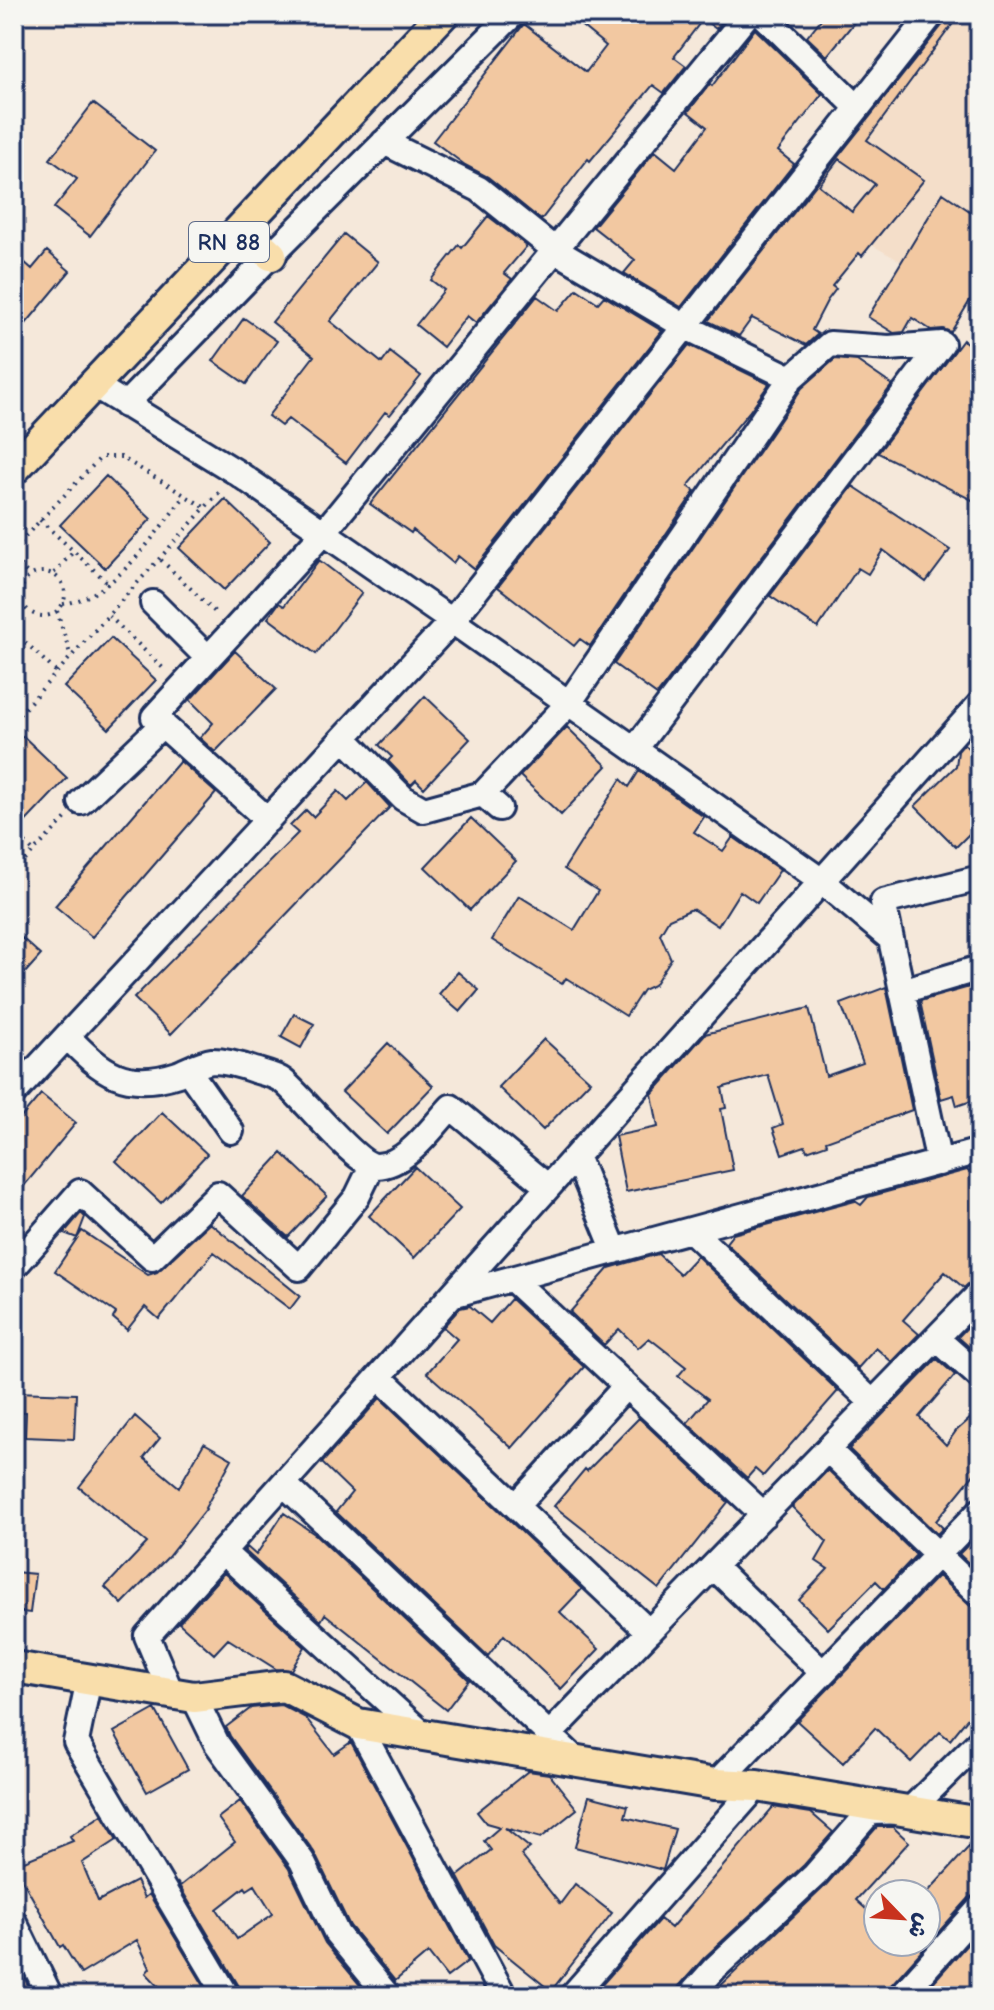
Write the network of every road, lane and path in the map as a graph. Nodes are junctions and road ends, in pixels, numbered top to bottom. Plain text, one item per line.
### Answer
1 (443, 14) edge
2 (513, 14) edge
3 (748, 14) edge
4 (762, 14) edge
5 (932, 14) edge
6 (857, 107) junction
7 (384, 142) junction
8 (242, 228) junction
9 (555, 250) junction
10 (271, 255) junction
11 (684, 326) junction
12 (791, 378) junction
13 (94, 385) junction
14 (125, 405) junction
15 (14, 469) edge
16 (236, 472) junction
17 (185, 496) junction
18 (206, 509) junction
19 (40, 520) junction
20 (324, 532) junction
21 (14, 548) edge
22 (74, 551) junction
23 (14, 559) edge
24 (160, 559) junction
25 (53, 574) junction
26 (30, 576) junction
27 (108, 583) junction
28 (153, 603) dead end
29 (63, 604) junction
30 (26, 607) junction
31 (57, 611) junction
32 (109, 616) junction
33 (452, 621) junction
34 (14, 623) edge
35 (14, 631) edge
36 (234, 631) junction
37 (71, 657) junction
38 (208, 658) junction
39 (57, 673) junction
40 (182, 686) junction
41 (569, 703) junction
42 (980, 704) edge
43 (14, 720) edge
44 (163, 724) junction
45 (344, 738) junction
46 (635, 749) junction
47 (81, 802) joint
48 (268, 820) junction
49 (14, 831) edge
50 (34, 852) junction
51 (14, 872) edge
52 (980, 878) edge
53 (822, 881) junction
54 (891, 939) junction
55 (980, 968) edge
56 (902, 991) junction
57 (67, 1036) junction
58 (188, 1070) junction
59 (14, 1093) edge
60 (231, 1131) dead end
61 (980, 1151) edge
62 (576, 1156) junction
63 (939, 1163) junction
64 (372, 1166) junction
65 (548, 1187) junction
66 (691, 1230) junction
67 (615, 1251) junction
68 (14, 1267) edge
69 (512, 1279) junction
70 (980, 1293) edge
71 (452, 1295) junction
72 (936, 1338) junction
73 (379, 1377) junction
74 (980, 1377) edge
75 (626, 1386) junction
76 (873, 1403) junction
77 (828, 1450) junction
78 (284, 1484) junction
79 (516, 1506) junction
80 (980, 1511) edge
81 (764, 1515) junction
82 (223, 1552) junction
83 (938, 1554) junction
84 (714, 1567) junction
85 (980, 1595) edge
86 (649, 1632) junction
87 (14, 1667) edge
88 (823, 1673) junction
89 (89, 1679) junction
90 (182, 1695) junction
91 (358, 1724) junction
92 (424, 1735) junction
93 (549, 1735) junction
94 (980, 1741) edge
95 (577, 1761) junction
96 (715, 1784) junction
97 (757, 1786) junction
98 (909, 1811) junction
99 (980, 1823) edge
100 (980, 1908) edge
101 (14, 1922) edge
102 (50, 1996) edge
103 (227, 1996) edge
104 (388, 1996) edge
105 (504, 1996) edge
106 (572, 1996) edge
107 (690, 1996) edge
108 (901, 1996) edge

1 - 8 main road, RN 88
2 - 7 street
3 - 9 street
4 - 6 street
5 - 6 street
6 - 11 street
7 - 9 street
7 - 10 street
8 - 10 main road
8 - 13 main road, RN 88
9 - 11 street
9 - 20 street
10 - 14 street
11 - 12 street
11 - 33 street
12 - 41 street
12 - 46 street
13 - 14 street
13 - 15 main road, RN 88
14 - 16 street
16 - 18 path
16 - 20 street
17 - 18 path
17 - 19 path
17 - 27 path
18 - 24 path
19 - 21 path
19 - 22 path
20 - 33 street
20 - 36 street
22 - 25 path
22 - 27 path
23 - 26 path
24 - 32 path
24 - 36 path
25 - 26 path
25 - 29 path
26 - 30 path
27 - 29 path
28 - 38 street
29 - 31 path
30 - 31 path
30 - 34 path
31 - 37 path
32 - 37 path
32 - 40 path
33 - 41 street
33 - 45 street
35 - 39 path
36 - 38 street
37 - 39 path
38 - 40 street
39 - 43 path
40 - 44 street
41 - 45 street
41 - 46 street
42 - 53 street
44 - 47 street
44 - 48 street
45 - 48 street
46 - 53 street
47 - 50 path
48 - 57 street
49 - 50 path
50 - 51 path
52 - 54 street
53 - 54 street
53 - 62 street
54 - 56 street
55 - 56 street
56 - 63 street
57 - 58 street
57 - 59 street
58 - 60 street
58 - 64 street
61 - 63 street
62 - 65 street
62 - 67 street
63 - 66 street
64 - 65 street
64 - 68 street
65 - 71 street
66 - 67 street
66 - 76 street
67 - 69 street
69 - 71 street
69 - 75 street
70 - 72 street
71 - 73 street
72 - 74 street
72 - 76 street
73 - 78 street
73 - 79 street
75 - 79 street
75 - 81 street
76 - 77 street
77 - 81 street
77 - 83 street
78 - 82 street
78 - 93 street
79 - 86 street
80 - 83 street
81 - 84 street
82 - 90 street
82 - 92 street
83 - 85 street
83 - 88 street
84 - 86 street
84 - 88 street
86 - 93 street
87 - 89 main road
88 - 96 street
89 - 90 main road
89 - 103 street
90 - 91 main road
90 - 104 street
91 - 92 main road
91 - 105 street
92 - 95 main road
93 - 95 street
94 - 98 street
95 - 96 main road
96 - 97 main road
97 - 98 main road
97 - 106 street
98 - 99 main road
98 - 107 street
100 - 108 street
101 - 102 street

